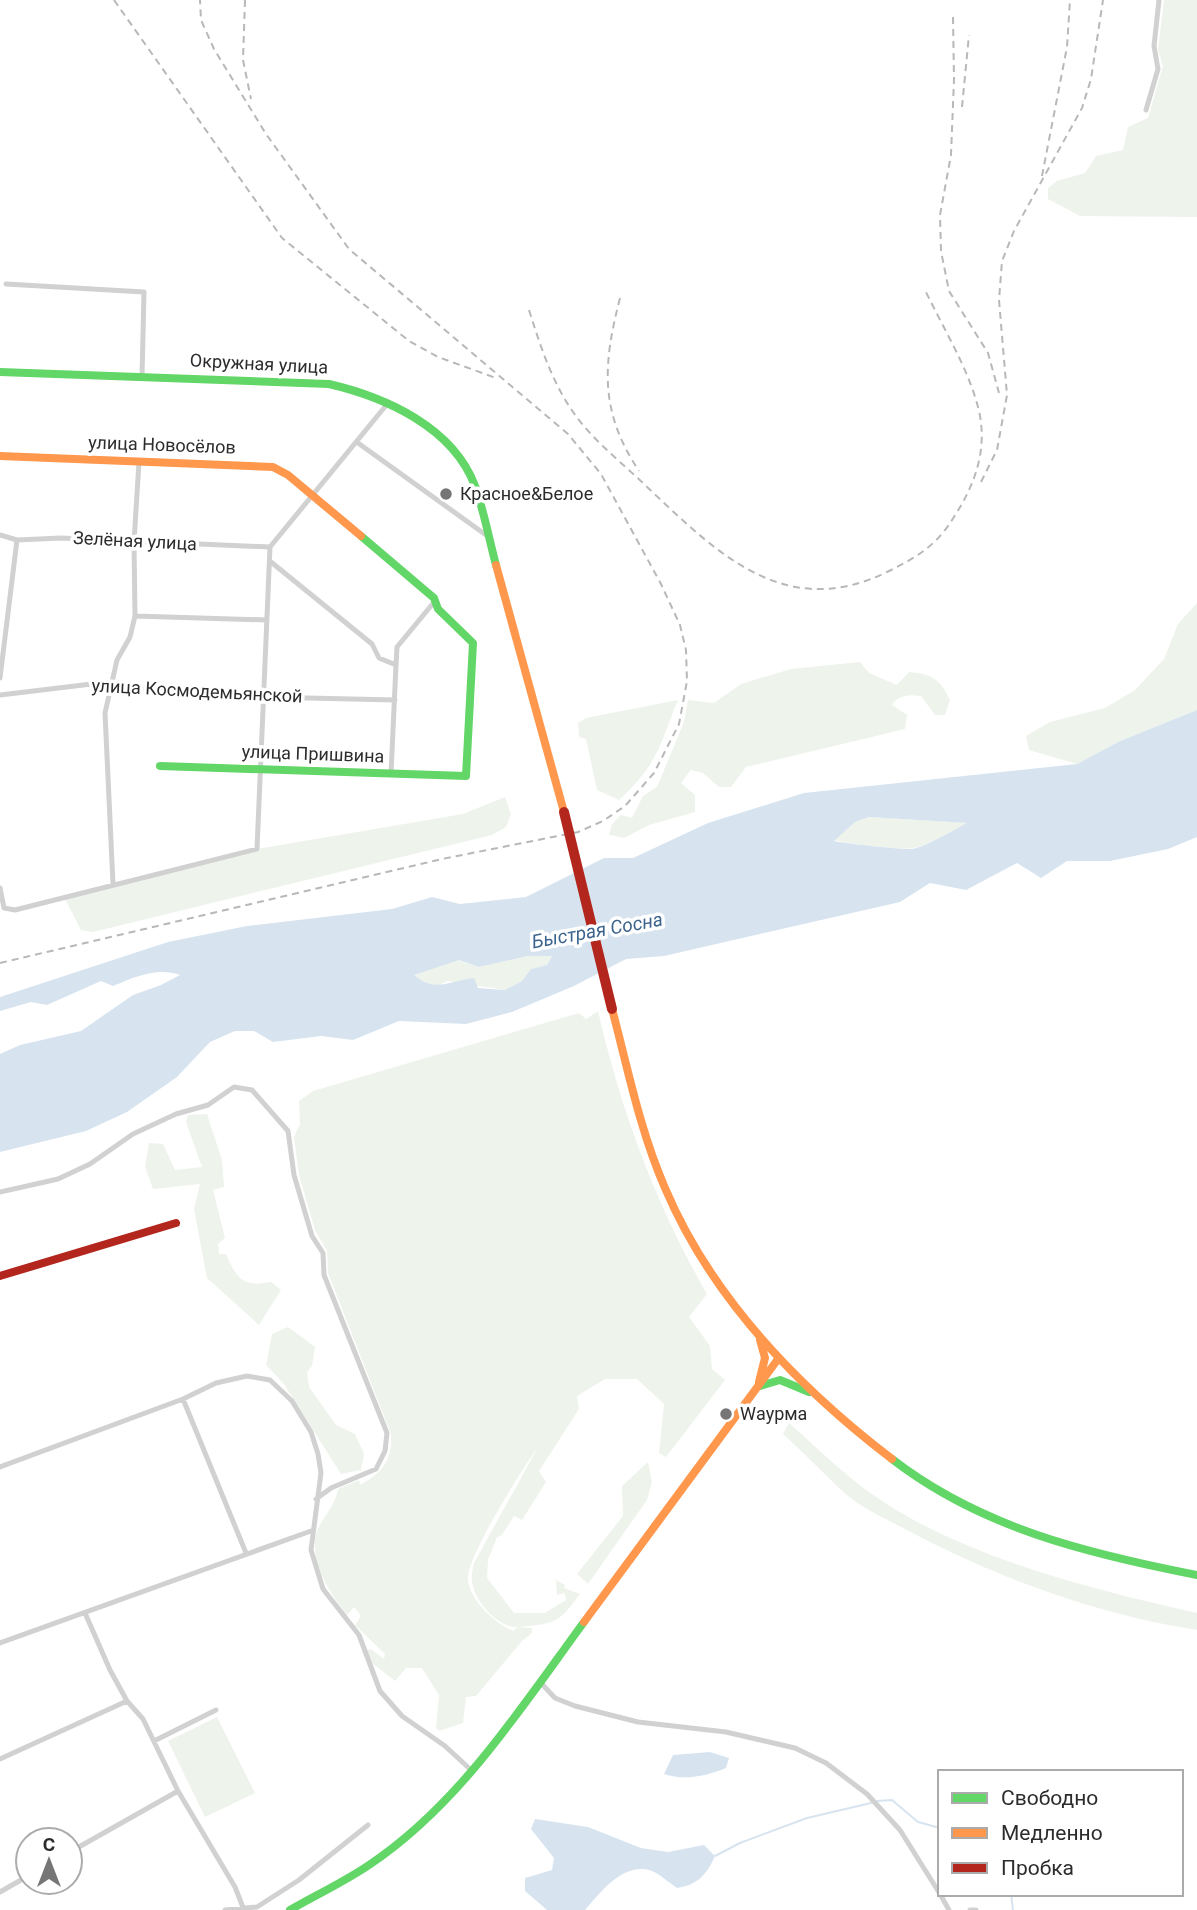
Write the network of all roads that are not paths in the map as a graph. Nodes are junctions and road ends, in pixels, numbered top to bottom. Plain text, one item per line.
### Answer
1 (1160, 0) edge
2 (1146, 110) dead end
3 (6, 284) dead end
4 (0, 372) edge
5 (142, 377) junction
6 (389, 402) junction
7 (358, 443) junction
8 (0, 456) edge
9 (139, 462) junction
10 (312, 497) junction
11 (0, 535) edge
12 (491, 539) junction
13 (17, 540) junction
14 (134, 542) junction
15 (270, 547) junction
16 (271, 562) junction
17 (435, 601) junction
18 (135, 616) junction
19 (267, 620) junction
20 (396, 665) junction
21 (0, 678) edge
22 (110, 687) junction
23 (0, 695) edge
24 (264, 697) junction
25 (396, 700) junction
26 (160, 766) dead end
27 (260, 771) junction
28 (391, 774) junction
29 (466, 776) joint
30 (113, 884) junction
31 (0, 888) edge
32 (0, 1192) edge
33 (176, 1223) dead end
34 (0, 1276) edge
35 (758, 1337) junction
36 (778, 1359) junction
37 (757, 1388) junction
38 (818, 1396) junction
39 (183, 1399) junction
40 (0, 1467) edge
41 (316, 1499) junction
42 (312, 1531) junction
43 (246, 1553) junction
44 (1197, 1576) edge
45 (85, 1613) junction
46 (0, 1643) edge
47 (540, 1682) junction
48 (127, 1701) junction
49 (216, 1710) dead end
50 (153, 1741) junction
51 (0, 1759) edge
52 (471, 1770) junction
53 (178, 1791) junction
54 (368, 1825) dead end
55 (84, 1844) edge
56 (938, 1891) edge
57 (244, 1909) edge
58 (225, 1910) edge
59 (290, 1910) edge
60 (970, 1910) edge
61 (976, 1910) edge

1 - 2 street
3 - 5 street
4 - 5 main road, Окружная улица
5 - 6 main road, Окружная улица
6 - 7 street
6 - 12 main road, Окружная улица
7 - 10 street
7 - 12 street
8 - 9 main road, улица Новосёлов
9 - 10 main road, улица Новосёлов
9 - 14 street
10 - 15 street
10 - 17 main road, улица Новосёлов
11 - 13 street, Зелёная улица
12 - 35 main road, Окружная улица, bridge
13 - 14 street, Зелёная улица
13 - 21 street
14 - 15 street, Зелёная улица
14 - 18 street
15 - 16 street
16 - 19 street
16 - 20 street
17 - 20 street
17 - 29 main road, улица Новосёлов
18 - 19 street
18 - 22 street
19 - 24 street
20 - 25 street
22 - 23 street, улица Космодемьянской
22 - 24 street, улица Космодемьянской
22 - 30 street
24 - 25 street, улица Космодемьянской
24 - 27 street
25 - 28 street
26 - 27 main road, улица Пришвина
27 - 28 main road, улица Пришвина
27 - 30 street
28 - 29 main road, улица Пришвина
30 - 31 street
32 - 41 street
33 - 34 main road
35 - 36 main road, Окружная улица
35 - 37 main road
36 - 37 main road
36 - 38 main road, Окружная улица
37 - 38 main road
37 - 47 main road
38 - 44 main road, Окружная улица
39 - 40 street
39 - 41 street
39 - 43 street
41 - 42 street
42 - 43 street
42 - 52 street
43 - 45 street
45 - 46 street
45 - 48 street
47 - 52 main road
47 - 56 street
48 - 50 street
48 - 51 street
49 - 50 street
50 - 53 street
52 - 59 main road
53 - 55 street
53 - 57 street
54 - 57 street
57 - 58 street
60 - 61 street

